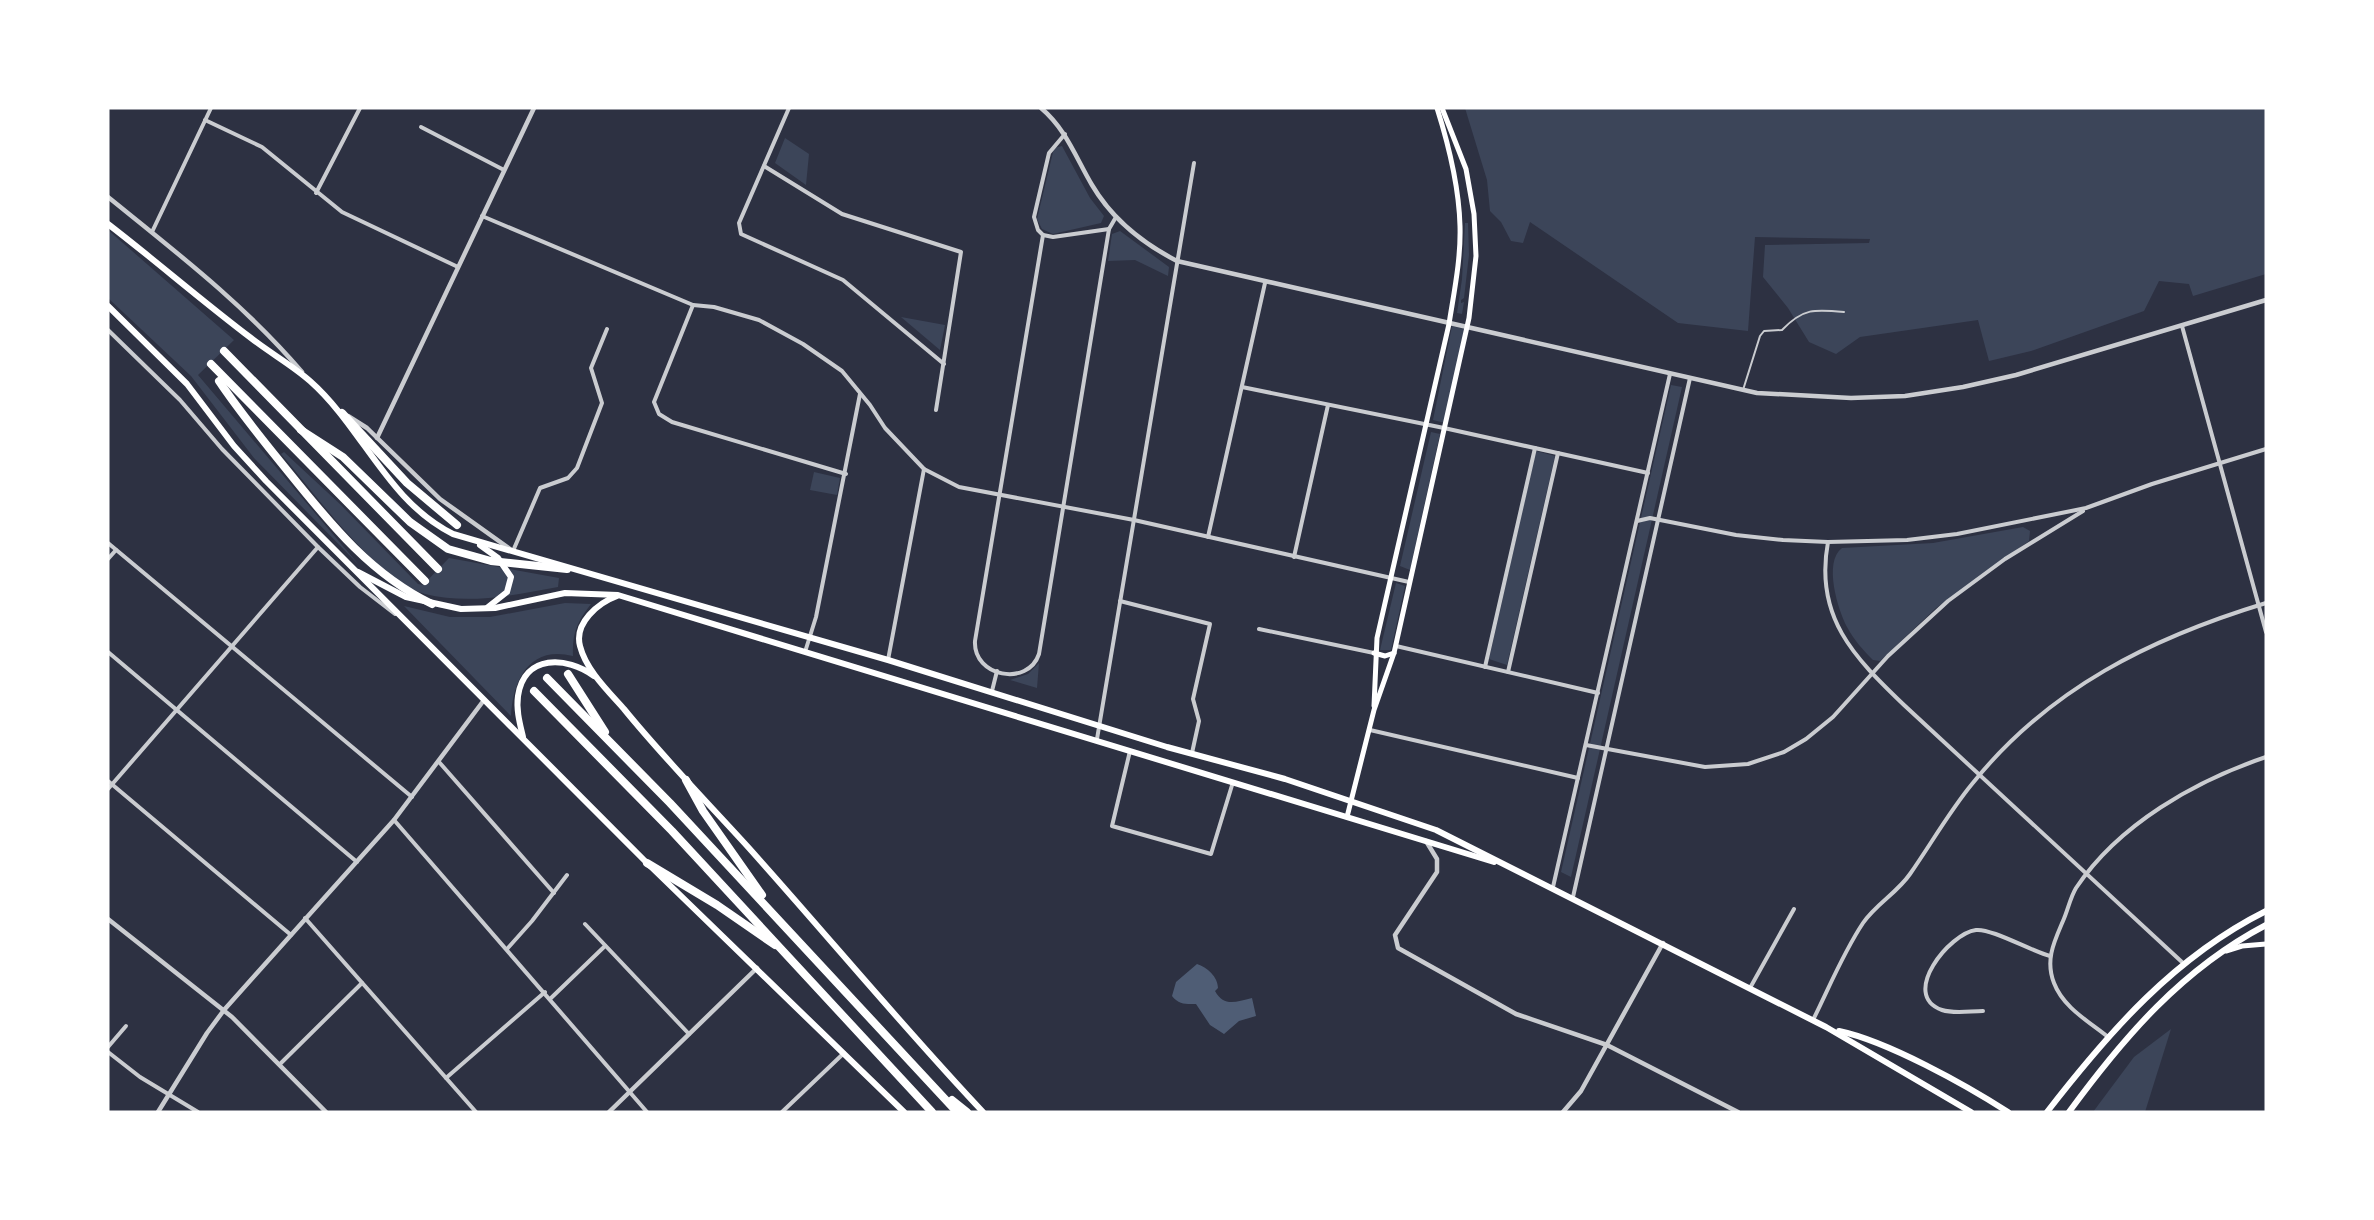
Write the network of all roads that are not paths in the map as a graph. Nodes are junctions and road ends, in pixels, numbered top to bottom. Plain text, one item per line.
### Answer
1 (211, 108) edge
2 (360, 108) edge
3 (534, 108) edge
4 (789, 108) edge
5 (1041, 108) edge
6 (1437, 108) edge
7 (1442, 108) edge
8 (206, 120) junction
9 (421, 127) dead end
10 (1065, 134) junction
11 (1194, 163) dead end
12 (764, 165) junction
13 (504, 170) junction
14 (316, 193) junction
15 (108, 197) edge
16 (482, 216) junction
17 (1116, 217) junction
18 (108, 224) edge
19 (1109, 229) junction
20 (152, 232) junction
21 (1043, 235) junction
22 (1177, 261) junction
23 (458, 267) junction
24 (1265, 283) junction
25 (2266, 300) edge
26 (693, 305) junction
27 (108, 306) edge
28 (1844, 312) dead end
29 (1449, 324) junction
30 (2182, 326) junction
31 (1467, 328) junction
32 (606, 329) dead end
33 (108, 330) edge
34 (224, 351) dead end
35 (211, 364) dead end
36 (944, 364) junction
37 (1670, 374) junction
38 (1690, 378) junction
39 (309, 380) junction
40 (219, 381) dead end
41 (1242, 387) junction
42 (1743, 390) junction
43 (860, 394) junction
44 (1328, 405) junction
45 (936, 410) dead end
46 (342, 413) junction
47 (1425, 426) junction
48 (1444, 428) junction
49 (301, 430) junction
50 (377, 438) junction
51 (1535, 448) junction
52 (2266, 449) edge
53 (1558, 453) junction
54 (2220, 463) junction
55 (924, 469) junction
56 (1648, 473) junction
57 (846, 474) junction
58 (1000, 495) junction
59 (1062, 506) junction
60 (2086, 508) junction
61 (1134, 520) junction
62 (1658, 520) junction
63 (1637, 521) junction
64 (457, 525) dead end
65 (1208, 537) junction
66 (473, 541) junction
67 (1828, 542) junction
68 (108, 543) edge
69 (318, 547) junction
70 (116, 550) junction
71 (513, 551) junction
72 (1294, 557) junction
73 (108, 559) edge
74 (502, 563) junction
75 (567, 568) junction
76 (438, 569) dead end
77 (358, 572) junction
78 (1390, 580) junction
79 (425, 581) dead end
80 (1409, 582) junction
81 (618, 596) junction
82 (1120, 601) junction
83 (2266, 603) edge
84 (432, 604) junction
85 (2259, 605) junction
86 (485, 609) junction
87 (406, 622) junction
88 (1259, 628) dead end
89 (2266, 632) edge
90 (811, 638) junction
91 (231, 647) junction
92 (1394, 650) junction
93 (108, 652) edge
94 (805, 652) junction
95 (1374, 653) junction
96 (888, 660) junction
97 (1485, 667) junction
98 (997, 671) junction
99 (1508, 672) junction
100 (1872, 673) junction
101 (568, 674) dead end
102 (547, 678) dead end
103 (599, 680) junction
104 (534, 691) dead end
105 (992, 691) junction
106 (1598, 693) junction
107 (484, 700) junction
108 (1374, 710) junction
109 (177, 711) junction
110 (1099, 726) junction
111 (1370, 730) junction
112 (1097, 739) junction
113 (524, 741) junction
114 (1586, 745) junction
115 (1606, 748) junction
116 (1131, 749) junction
117 (618, 750) junction
118 (1192, 753) junction
119 (2266, 757) edge
120 (439, 762) junction
121 (1980, 775) junction
122 (1578, 778) junction
123 (686, 780) junction
124 (108, 781) edge
125 (1233, 781) junction
126 (113, 785) junction
127 (108, 789) edge
128 (413, 797) junction
129 (1352, 800) junction
130 (1347, 817) junction
131 (394, 820) junction
132 (1426, 841) junction
133 (357, 862) junction
134 (647, 863) junction
135 (1503, 864) junction
136 (2087, 874) junction
137 (567, 875) dead end
138 (1553, 887) junction
139 (554, 892) junction
140 (1573, 897) junction
141 (1794, 909) dead end
142 (770, 910) junction
143 (2266, 911) edge
144 (305, 918) junction
145 (108, 919) edge
146 (585, 924) dead end
147 (2266, 925) edge
148 (291, 935) junction
149 (1663, 944) junction
150 (2266, 944) edge
151 (605, 946) junction
152 (507, 949) junction
153 (782, 949) junction
154 (2219, 954) junction
155 (2050, 956) junction
156 (2183, 963) junction
157 (757, 968) junction
158 (363, 982) junction
159 (1750, 988) junction
160 (545, 992) junction
161 (550, 999) junction
162 (224, 1010) junction
163 (1983, 1011) dead end
164 (1813, 1020) junction
165 (126, 1026) dead end
166 (1833, 1030) junction
167 (689, 1034) junction
168 (2108, 1037) junction
169 (1607, 1045) junction
170 (108, 1047) edge
171 (108, 1052) edge
172 (844, 1052) junction
173 (280, 1064) junction
174 (446, 1078) junction
175 (928, 1082) junction
176 (631, 1090) junction
177 (169, 1093) junction
178 (158, 1112) edge
179 (198, 1112) edge
180 (326, 1112) edge
181 (476, 1112) edge
182 (609, 1112) edge
183 (647, 1112) edge
184 (782, 1112) edge
185 (904, 1112) edge
186 (932, 1112) edge
187 (957, 1112) edge
188 (967, 1112) edge
189 (983, 1112) edge
190 (1563, 1112) edge
191 (1738, 1112) edge
192 (1971, 1112) edge
193 (2008, 1112) edge
194 (2047, 1112) edge
195 (2069, 1112) edge

1 - 8 street
2 - 14 street
3 - 13 street
4 - 12 street
5 - 10 street
6 - 29 main road
7 - 31 main road
8 - 14 street
8 - 20 street
9 - 13 street
10 - 17 street
10 - 21 street
11 - 22 street
12 - 36 street
12 - 36 street
13 - 16 street
14 - 23 street
15 - 20 street
16 - 23 street
16 - 26 street
17 - 19 street
17 - 22 street
18 - 39 main road
19 - 21 street
19 - 59 street
20 - 39 street
21 - 58 street
22 - 24 street
22 - 61 street
23 - 50 street
24 - 29 street
24 - 41 street
25 - 30 street
26 - 43 street
26 - 57 street
27 - 77 main road
28 - 42 lane
29 - 31 street
29 - 47 main road
30 - 42 street
30 - 54 street
31 - 37 street
31 - 48 main road
32 - 71 street
33 - 69 street
34 - 49 highway
35 - 79 highway
36 - 45 street
37 - 38 street
37 - 56 street
38 - 42 street
38 - 62 street
39 - 46 main road
40 - 84 highway
41 - 44 street
41 - 65 street
43 - 55 street
43 - 57 street
44 - 47 street
44 - 72 street
46 - 50 street
46 - 64 highway
46 - 66 main road
47 - 48 street
47 - 78 main road
48 - 51 street
48 - 80 main road
49 - 74 highway
49 - 76 highway
50 - 71 street
51 - 53 street
51 - 97 street
52 - 54 street
53 - 56 street
53 - 99 street
54 - 60 street
54 - 85 street
55 - 58 street
55 - 96 street
56 - 63 street
57 - 90 street
58 - 59 street
58 - 98 street
59 - 61 street
59 - 98 street
60 - 67 street
60 - 100 street
61 - 65 street
61 - 82 street
62 - 63 street
62 - 67 street
62 - 115 street
63 - 106 street
65 - 72 street
66 - 71 main road
66 - 74 main road
67 - 100 street
68 - 70 street
69 - 87 street
69 - 91 street
70 - 73 street
70 - 91 street
71 - 75 main road
72 - 78 street
74 - 75 highway
74 - 86 main road
75 - 90 main road
77 - 84 main road
77 - 87 main road
78 - 80 street
78 - 95 main road
80 - 92 main road
81 - 86 main road
81 - 94 main road
81 - 103 main road
82 - 110 street
82 - 118 street
83 - 85 street
84 - 86 main road
85 - 89 street
85 - 121 street
87 - 107 main road
88 - 95 street
90 - 94 street
90 - 96 main road
91 - 109 street
91 - 128 street
92 - 95 main road
92 - 97 street
92 - 108 main road
93 - 109 street
94 - 112 main road
95 - 108 main road
96 - 105 main road
97 - 99 street
98 - 105 street
99 - 106 street
100 - 115 street
100 - 121 street
101 - 117 highway
102 - 117 highway
103 - 113 main road
103 - 123 main road
104 - 153 highway
105 - 110 main road
106 - 114 street
107 - 113 main road
107 - 120 street
108 - 111 main road
109 - 126 street
109 - 133 street
110 - 112 street
110 - 118 main road
111 - 122 street
111 - 129 main road
112 - 116 main road
113 - 134 main road
114 - 115 street
114 - 122 street
115 - 140 street
116 - 125 main road
116 - 125 street
117 - 142 highway
118 - 129 main road
119 - 136 street
120 - 128 street
120 - 139 street
121 - 136 street
121 - 164 street
122 - 138 street
123 - 142 highway
123 - 189 main road
124 - 126 street
125 - 130 main road
126 - 127 street
126 - 148 street
128 - 131 street
129 - 130 main road
129 - 135 main road
130 - 132 main road
131 - 133 street
131 - 152 street
132 - 135 main road
132 - 169 street
133 - 144 street
134 - 153 highway
134 - 157 main road
135 - 138 main road
136 - 155 street
136 - 156 street
137 - 139 street
138 - 140 main road
139 - 152 street
140 - 149 main road
141 - 159 street
142 - 175 highway
143 - 156 main road
144 - 148 street
144 - 158 street
145 - 162 street
146 - 151 street
147 - 154 main road
148 - 162 street
149 - 159 main road
149 - 169 street
150 - 154 main road
151 - 161 street
151 - 167 street
152 - 160 street
153 - 186 highway
154 - 195 main road
155 - 163 street
155 - 168 street
156 - 168 main road
157 - 167 street
157 - 172 main road
158 - 173 street
158 - 174 street
159 - 164 main road
160 - 161 street
160 - 174 street
161 - 176 street
162 - 173 street
162 - 177 street
164 - 166 main road
165 - 170 street
166 - 192 main road
166 - 193 main road
167 - 176 street
168 - 194 main road
169 - 190 street
169 - 191 street
171 - 177 street
172 - 184 street
172 - 185 main road
173 - 180 street
174 - 181 street
175 - 187 highway
175 - 188 highway
176 - 182 street
176 - 183 street
177 - 178 street
177 - 179 street

